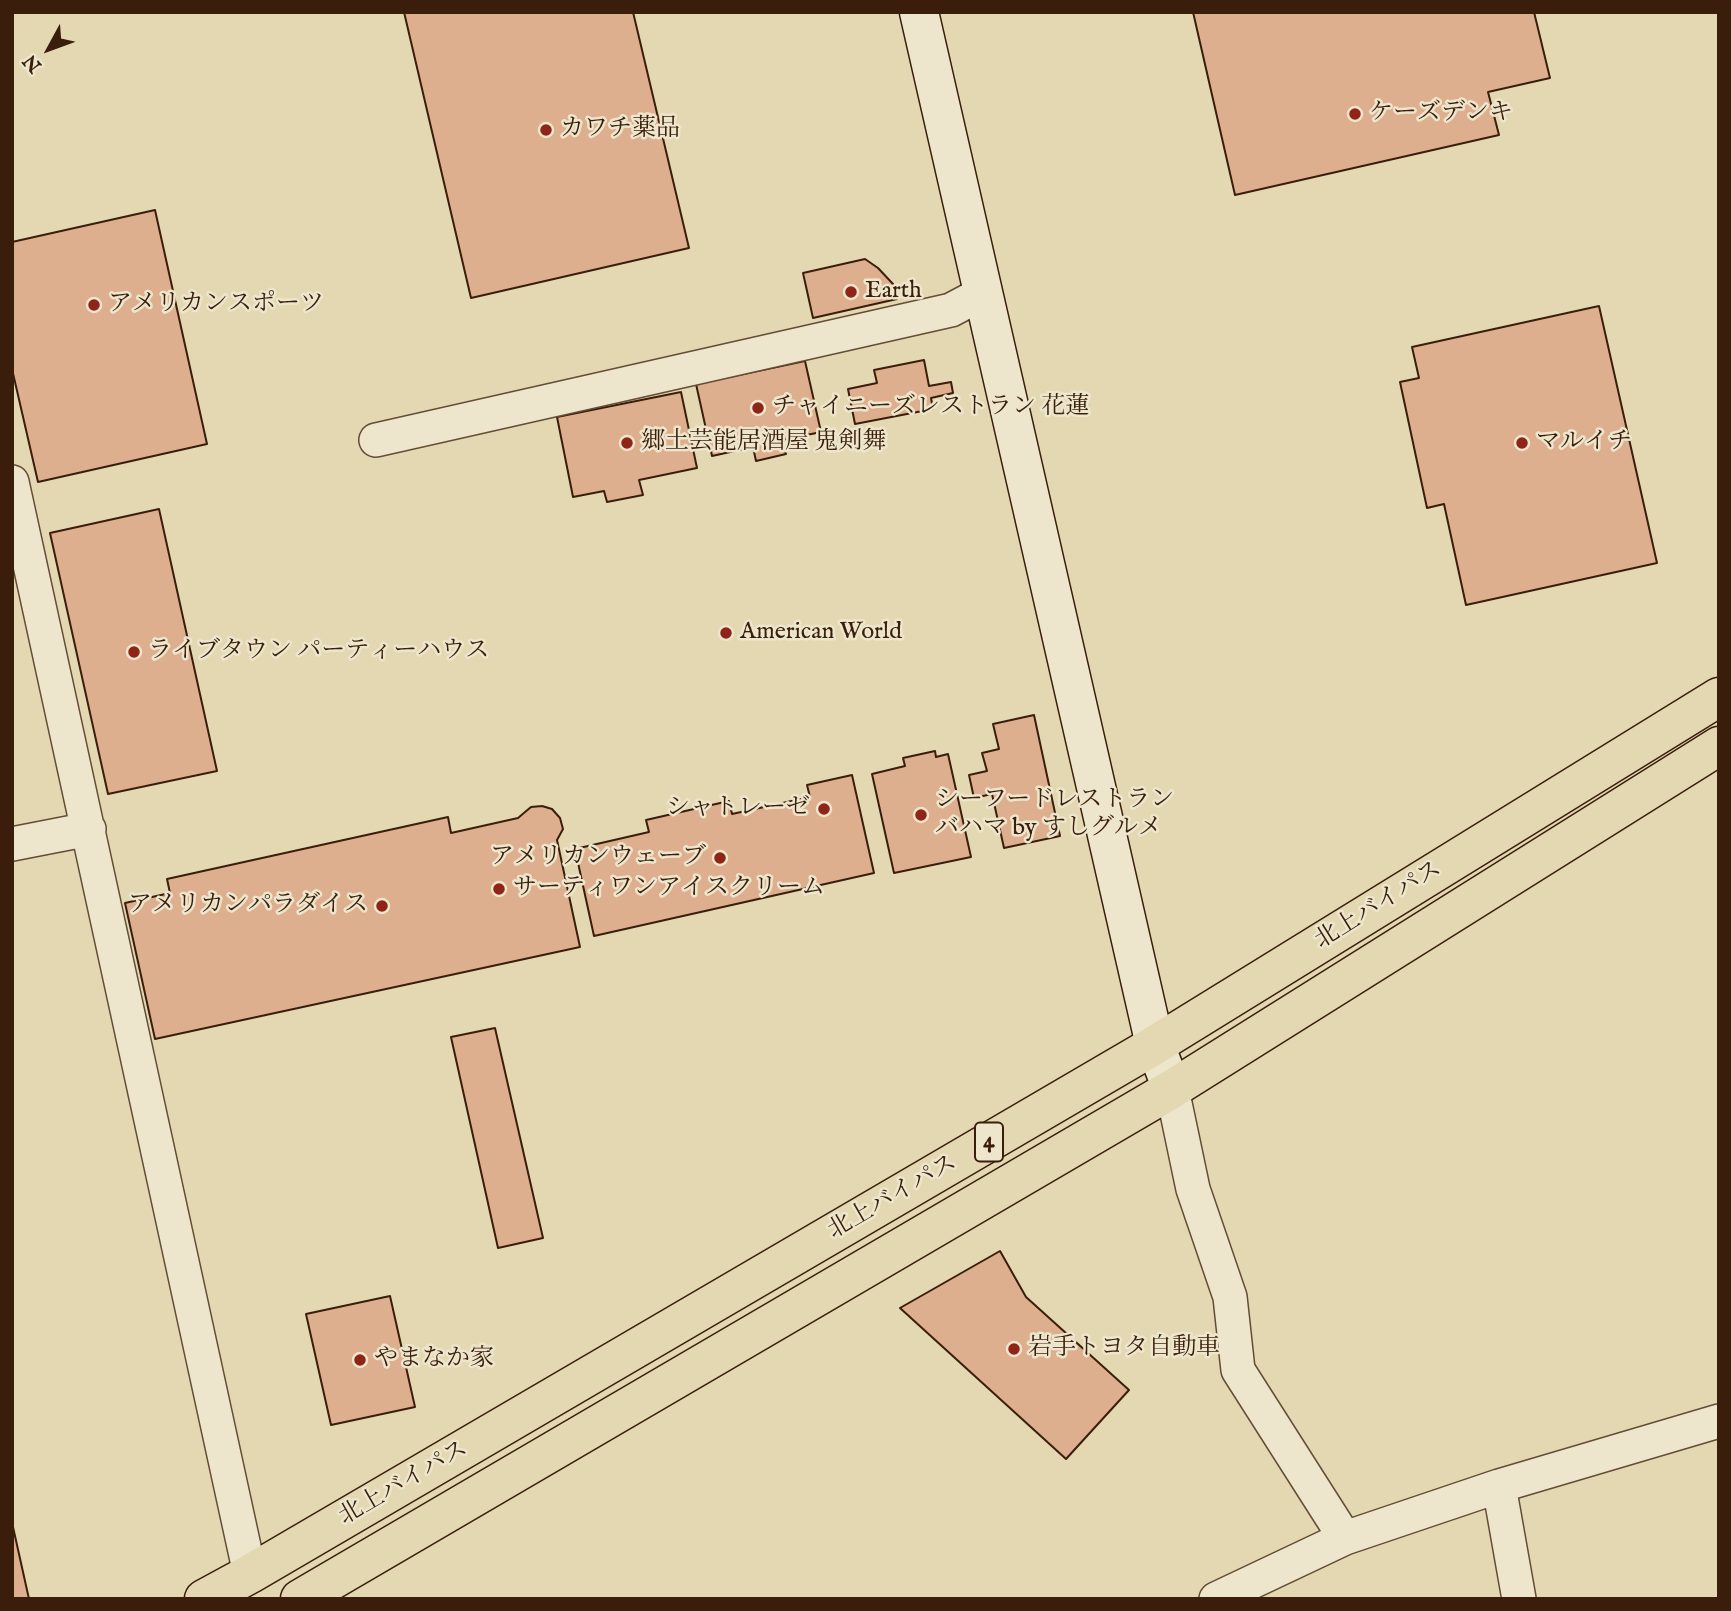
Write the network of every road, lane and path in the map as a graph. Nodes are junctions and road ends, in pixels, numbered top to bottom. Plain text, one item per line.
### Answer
1 (919, 12) edge
2 (983, 293) junction
3 (376, 440) dead end
4 (12, 482) edge
5 (1719, 697) edge
6 (1719, 746) edge
7 (89, 829) junction
8 (12, 845) edge
9 (1155, 1045) junction
10 (1172, 1089) junction
11 (1719, 1421) edge
12 (1499, 1486) junction
13 (1345, 1538) junction
14 (250, 1574) junction
15 (204, 1599) edge
16 (300, 1599) edge
17 (1216, 1599) edge
18 (1519, 1599) edge

1 - 2 street
2 - 3 street
2 - 9 street
4 - 7 street
5 - 9 highway, 北上バイパス / 4
6 - 10 highway, 北上バイパス / 4
7 - 8 street
7 - 14 street
9 - 10 street
9 - 14 highway, 北上バイパス / 4
10 - 13 street
10 - 16 highway, 北上バイパス / 4
11 - 12 street
12 - 13 street
12 - 18 street
13 - 17 street
14 - 15 highway, 北上バイパス / 4

